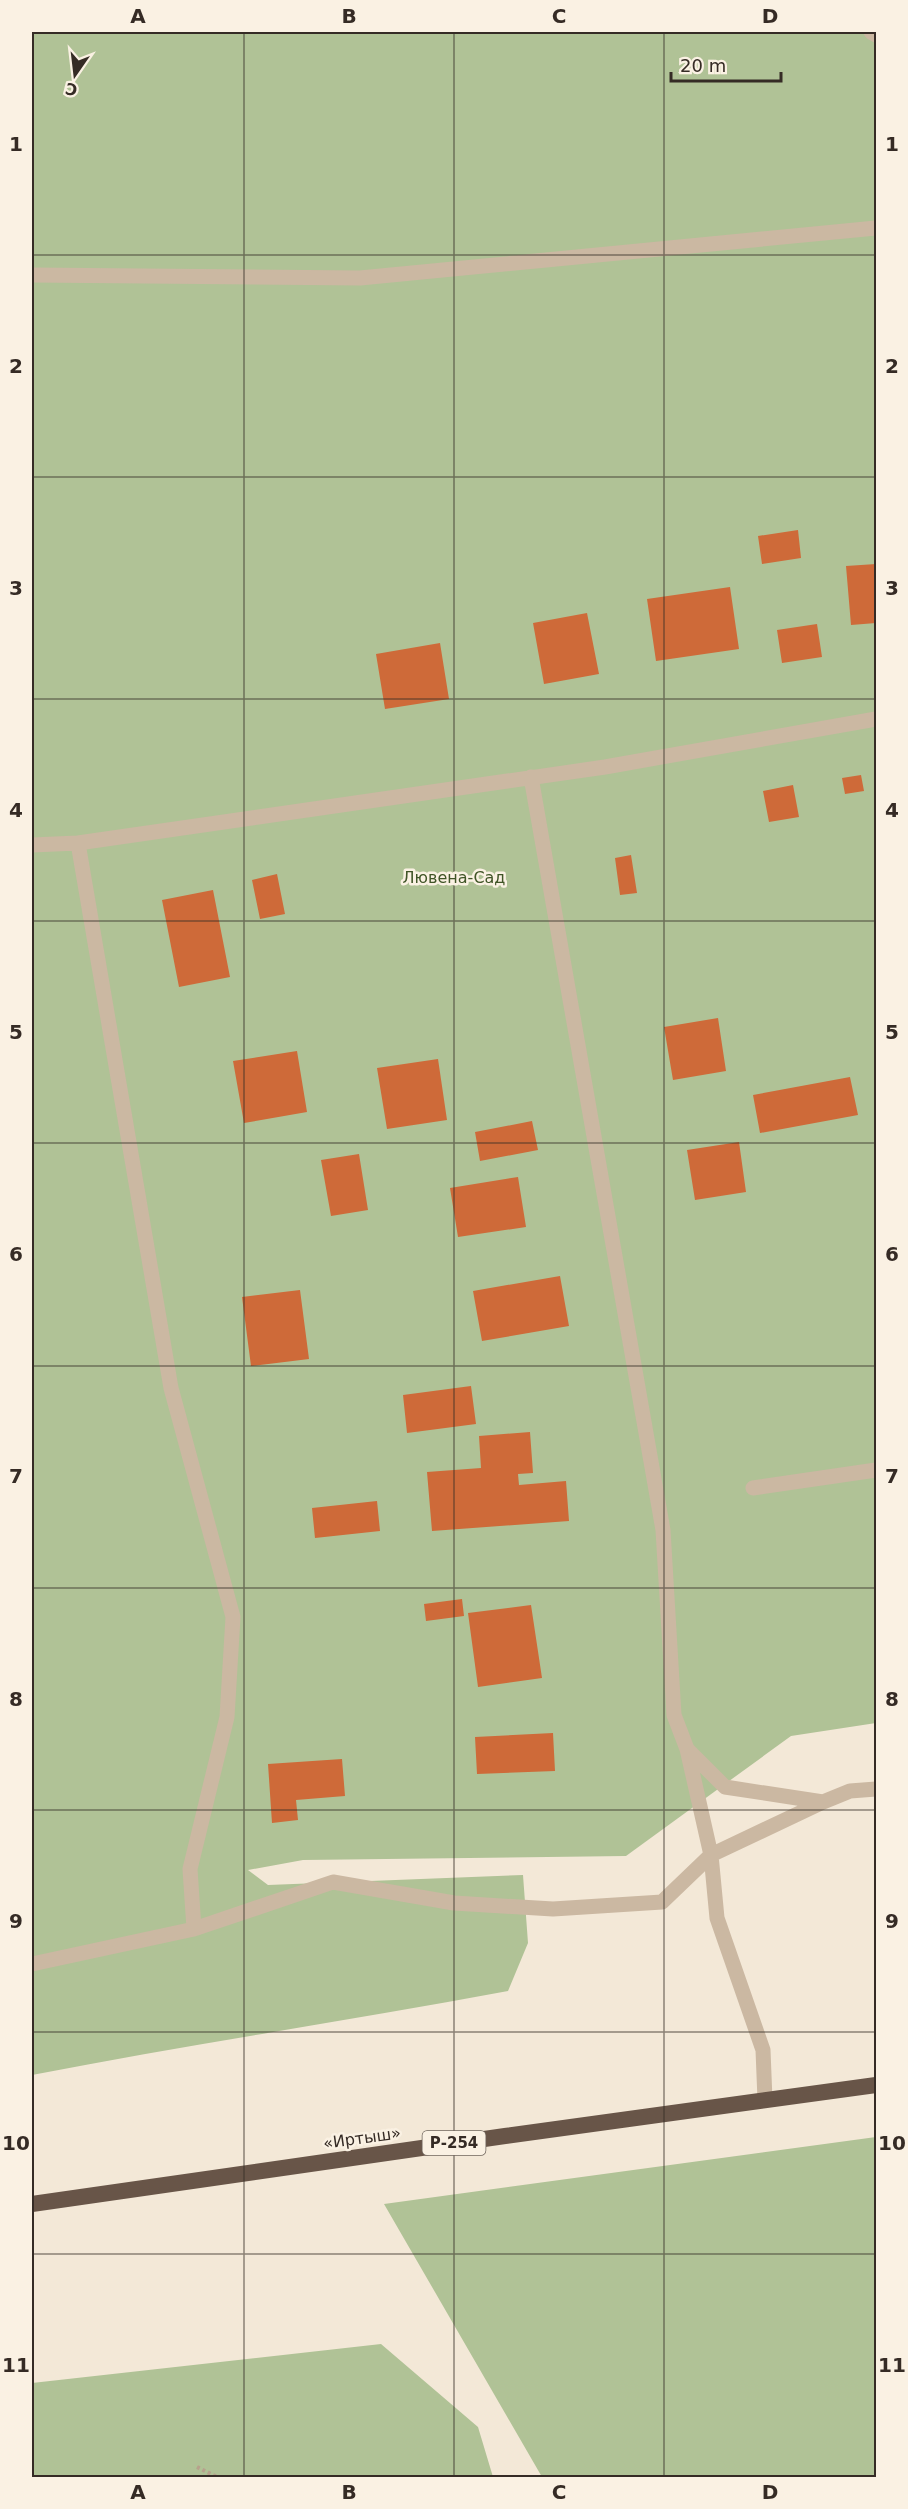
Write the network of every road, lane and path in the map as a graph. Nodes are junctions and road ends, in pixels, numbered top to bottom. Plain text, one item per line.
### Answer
1 (871, 32) edge
2 (876, 35) edge
3 (876, 228) edge
4 (32, 275) edge
5 (876, 719) edge
6 (531, 777) junction
7 (78, 843) junction
8 (32, 845) edge
9 (876, 1470) edge
10 (753, 1488) dead end
11 (687, 1749) junction
12 (876, 1789) edge
13 (823, 1802) junction
14 (711, 1855) junction
15 (194, 1929) junction
16 (32, 1964) edge
17 (876, 2085) edge
18 (765, 2100) junction
19 (32, 2205) edge
20 (197, 2467) dead end
21 (219, 2478) edge

1 - 2 lane
3 - 4 lane
5 - 6 lane
6 - 7 lane
6 - 11 lane
7 - 8 lane
7 - 15 lane
9 - 10 lane
11 - 13 lane
11 - 14 lane
12 - 13 lane
13 - 14 lane
14 - 15 lane
14 - 18 lane
15 - 16 lane
17 - 18 highway, «Иртыш» / Р-254
18 - 19 highway, «Иртыш» / Р-254
20 - 21 path

